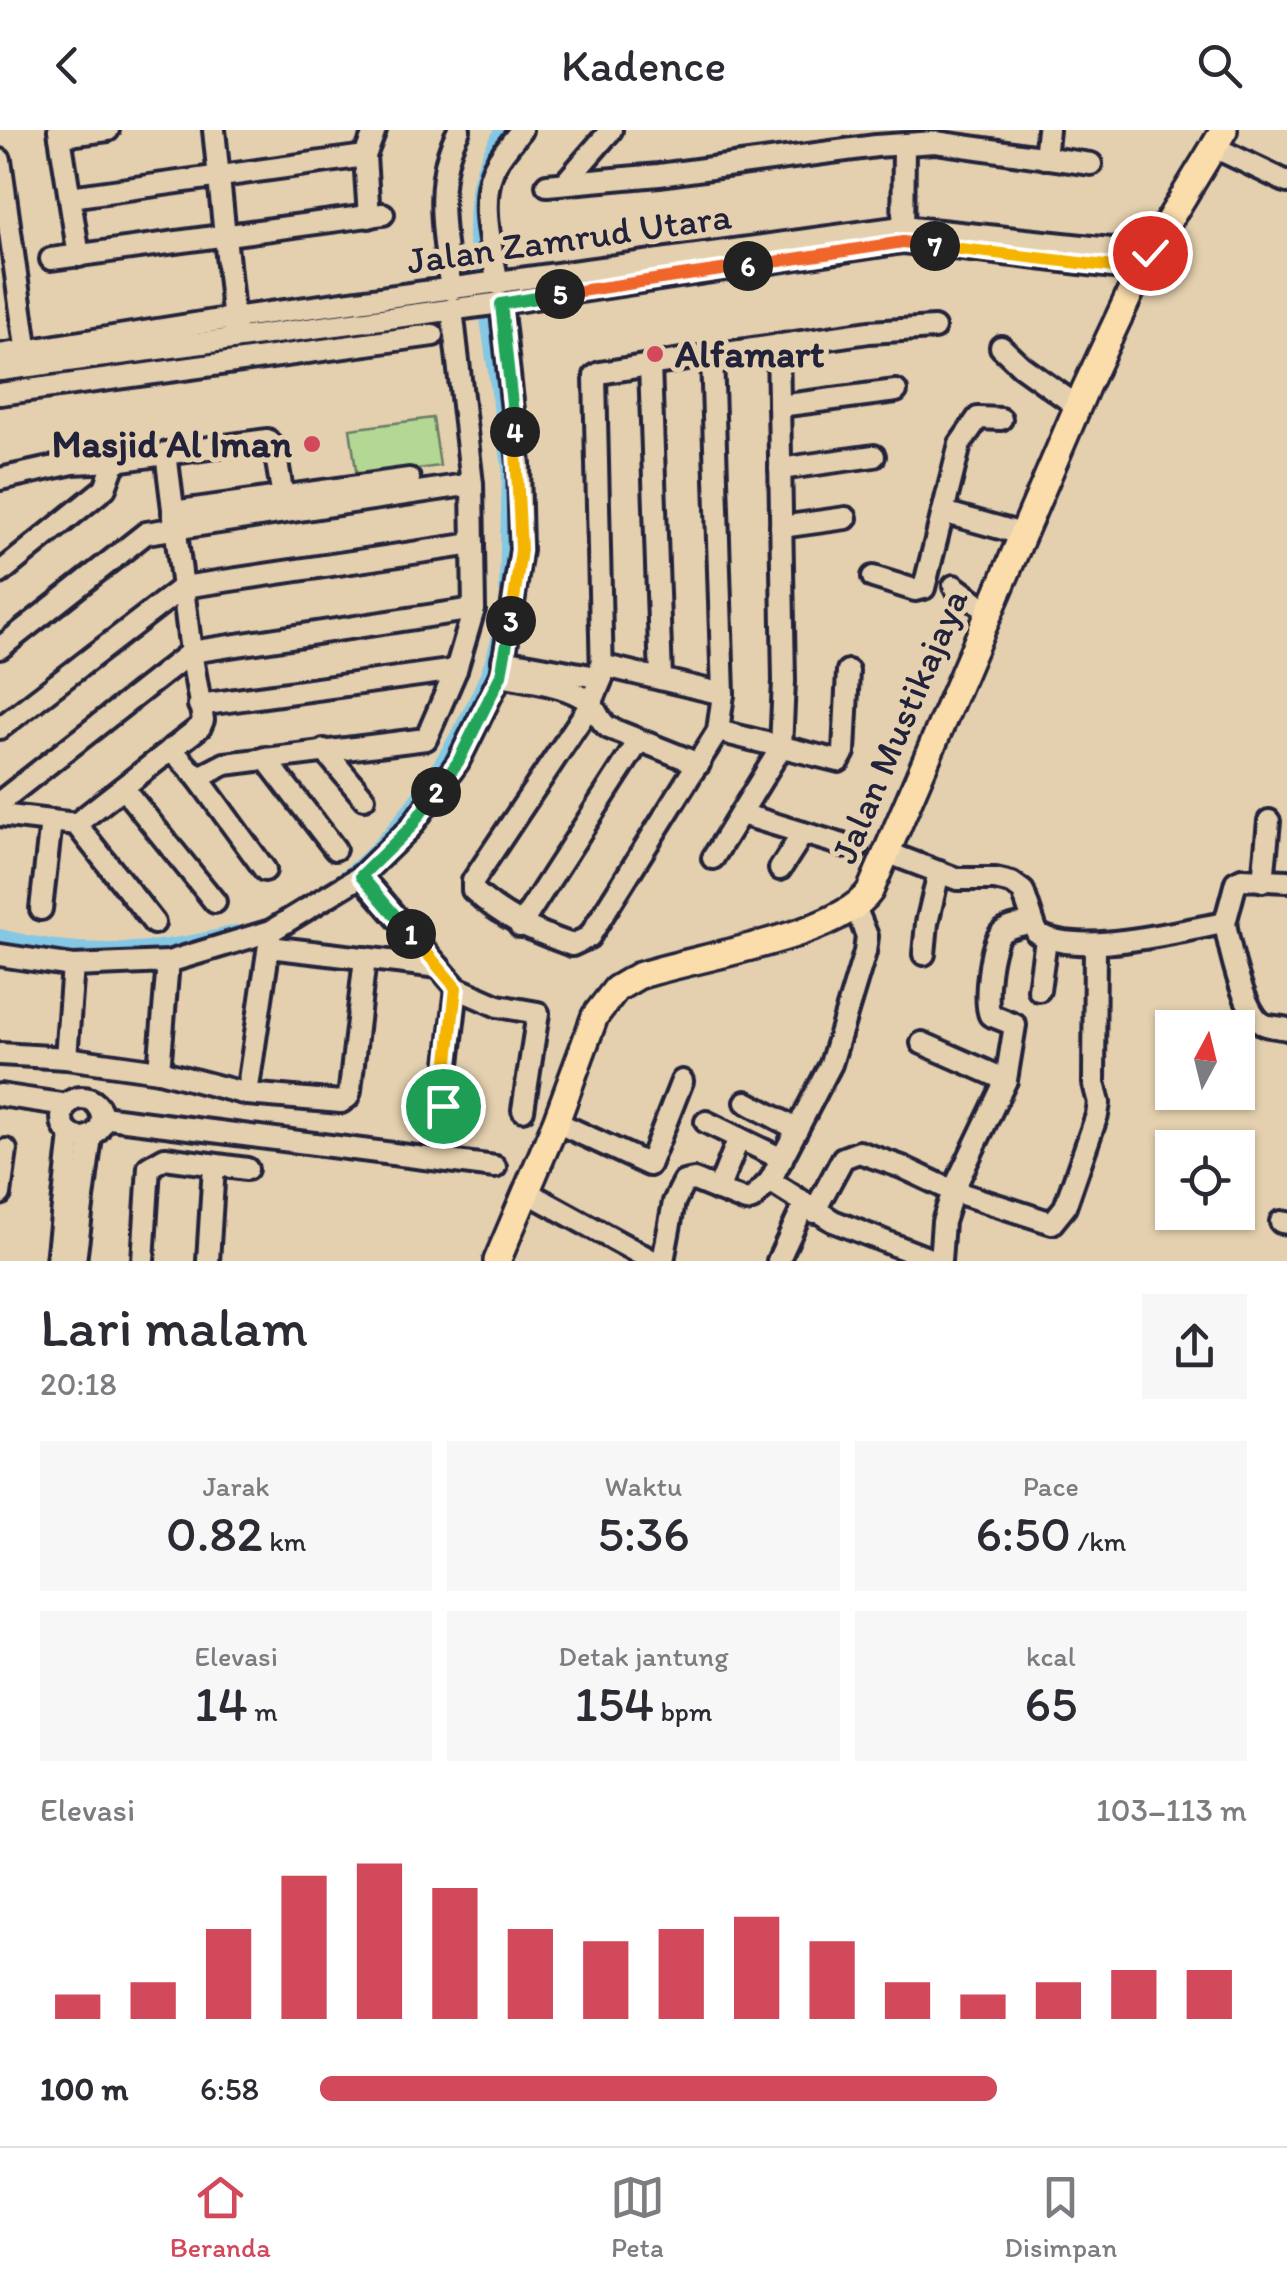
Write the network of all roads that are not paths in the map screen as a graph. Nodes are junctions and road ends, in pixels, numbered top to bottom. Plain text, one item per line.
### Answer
1 (108, 130) edge
2 (214, 130) edge
3 (375, 130) edge
4 (459, 130) edge
5 (522, 130) edge
6 (611, 130) edge
7 (1048, 130) edge
8 (59, 133) edge
9 (935, 136) edge
10 (876, 138) edge
11 (1219, 139) edge
12 (904, 145) junction
13 (365, 156) junction
14 (1045, 158) junction
15 (0, 160) edge
16 (1092, 164) dead end
17 (218, 177) junction
18 (1287, 182) edge
19 (2, 190) edge
20 (70, 197) junction
21 (902, 234) junction
22 (225, 236) junction
23 (79, 256) junction
24 (51, 259) dead end
25 (1145, 261) junction
26 (497, 294) junction
27 (453, 299) junction
28 (234, 328) junction
29 (934, 328) dead end
30 (432, 336) dead end
31 (778, 345) junction
32 (1001, 347) dead end
33 (0, 355) edge
34 (712, 355) junction
35 (28, 358) junction
36 (56, 362) junction
37 (238, 362) junction
38 (650, 364) junction
39 (0, 370) edge
40 (59, 385) junction
41 (896, 391) dead end
42 (0, 394) edge
43 (779, 406) junction
44 (1077, 406) junction
45 (1002, 419) dead end
46 (166, 452) junction
47 (874, 456) dead end
48 (115, 461) junction
49 (780, 469) junction
50 (28, 471) junction
51 (471, 477) junction
52 (0, 479) edge
53 (0, 493) edge
54 (283, 496) junction
55 (943, 512) junction
56 (846, 518) dead end
57 (174, 520) junction
58 (781, 527) junction
59 (1022, 534) junction
60 (473, 544) junction
61 (0, 572) edge
62 (872, 577) dead end
63 (954, 586) dead end
64 (183, 587) junction
65 (474, 609) junction
66 (989, 612) junction
67 (0, 648) edge
68 (191, 652) junction
69 (502, 667) junction
70 (456, 670) junction
71 (602, 671) junction
72 (848, 671) dead end
73 (661, 679) junction
74 (723, 694) junction
75 (591, 704) junction
76 (198, 705) junction
77 (0, 728) edge
78 (718, 731) junction
79 (640, 741) junction
80 (781, 748) junction
81 (171, 750) junction
82 (324, 750) junction
83 (265, 758) junction
84 (699, 764) junction
85 (198, 778) junction
86 (123, 788) junction
87 (364, 798) dead end
88 (0, 802) edge
89 (740, 814) junction
90 (0, 815) edge
91 (51, 821) junction
92 (1269, 821) dead end
93 (76, 824) junction
94 (803, 833) junction
95 (334, 849) dead end
96 (856, 849) dead end
97 (886, 852) junction
98 (713, 858) dead end
99 (780, 868) dead end
100 (266, 870) dead end
101 (939, 872) junction
102 (361, 876) junction
103 (1263, 881) junction
104 (1287, 881) edge
105 (215, 902) dead end
106 (855, 907) junction
107 (41, 909) dead end
108 (154, 922) dead end
109 (1225, 923) junction
110 (520, 926) junction
111 (1039, 930) junction
112 (270, 939) junction
113 (1095, 944) junction
114 (924, 954) dead end
115 (0, 955) edge
116 (364, 958) junction
117 (168, 962) junction
118 (74, 966) junction
119 (440, 967) junction
120 (456, 988) junction
121 (1039, 990) dead end
122 (1287, 1029) edge
123 (922, 1043) dead end
124 (0, 1054) edge
125 (66, 1058) junction
126 (159, 1071) junction
127 (1006, 1080) junction
128 (682, 1081) dead end
129 (247, 1094) junction
130 (0, 1095) edge
131 (746, 1102) dead end
132 (68, 1105) junction
133 (443, 1106) dead end
134 (523, 1110) dead end
135 (102, 1116) junction
136 (556, 1122) junction
137 (706, 1122) dead end
138 (797, 1129) junction
139 (81, 1136) junction
140 (739, 1138) junction
141 (6, 1150) dead end
142 (782, 1158) junction
143 (214, 1166) junction
144 (495, 1167) dead end
145 (247, 1169) dead end
146 (770, 1182) junction
147 (718, 1190) junction
148 (953, 1190) junction
149 (527, 1192) junction
150 (0, 1194) edge
151 (809, 1208) junction
152 (626, 1255) edge
153 (57, 1261) edge
154 (75, 1261) edge
155 (142, 1261) edge
156 (208, 1261) edge
157 (497, 1261) edge
158 (653, 1261) edge
159 (663, 1261) edge
160 (778, 1261) edge
161 (938, 1261) edge

1 - 8 street
2 - 17 street
3 - 13 street
4 - 27 street
5 - 26 street
6 - 10 street
7 - 14 street
8 - 20 street
9 - 12 street
9 - 14 street
10 - 12 street
11 - 18 street
11 - 25 main road, Jalan Mustikajaya
12 - 21 street
13 - 17 street
13 - 22 street
14 - 16 street
15 - 19 street
17 - 20 street
17 - 22 street
19 - 35 street
20 - 23 street
21 - 25 street, Jalan Zamrud Utara
21 - 26 street, Jalan Zamrud Utara
22 - 23 street
22 - 28 street
23 - 24 street
25 - 44 main road, Jalan Mustikajaya
26 - 27 street, Jalan Zamrud Utara
26 - 69 street
27 - 28 street, Jalan Zamrud Utara
27 - 51 street
28 - 35 street, Jalan Zamrud Utara
28 - 36 street, Jalan Zamrud Utara
28 - 37 street
29 - 31 street
30 - 37 street
31 - 34 street
31 - 43 street
32 - 44 street
33 - 35 street, Jalan Zamrud Utara
34 - 38 street
34 - 74 street
35 - 36 street, Jalan Zamrud Utara
35 - 39 street, Jalan Zamrud Utara
36 - 40 street
37 - 40 street
38 - 71 street
38 - 73 street
40 - 42 street
41 - 43 street
43 - 49 street
44 - 59 main road, Jalan Mustikajaya
45 - 55 street
46 - 48 street
46 - 54 street
46 - 57 street
47 - 49 street
48 - 50 street
48 - 61 street
49 - 58 street
50 - 52 street
50 - 53 street
51 - 54 street
51 - 57 street
51 - 60 street
54 - 57 street
55 - 59 street
55 - 62 street
56 - 58 street
57 - 64 street
57 - 67 street
58 - 80 street
59 - 66 main road, Jalan Mustikajaya
60 - 64 street
60 - 65 street
63 - 66 street
64 - 68 street
64 - 77 street
65 - 68 street
65 - 70 street
66 - 97 main road, Jalan Mustikajaya
68 - 76 street
68 - 88 street
69 - 71 street
69 - 75 street
69 - 102 street
70 - 76 street
70 - 82 street
71 - 73 street
71 - 75 street
72 - 80 street
73 - 74 street
74 - 78 street
75 - 79 street
75 - 110 street
76 - 81 street
78 - 80 street
78 - 84 street
79 - 84 street
79 - 110 street
80 - 89 street
81 - 85 street
81 - 86 street
82 - 83 street
82 - 87 street
83 - 85 street
83 - 95 street
84 - 110 street
85 - 100 street
86 - 93 street
86 - 105 street
89 - 94 street
89 - 98 street
90 - 91 street
91 - 93 street
91 - 107 street
92 - 103 street
93 - 108 street
94 - 96 street
94 - 99 street
97 - 101 street
97 - 106 main road, Jalan Mustikajaya
101 - 111 street
101 - 114 street
102 - 112 street
102 - 119 street
103 - 104 street
103 - 109 street
106 - 136 main road, Jalan Mustikajaya
106 - 138 street
109 - 113 street
109 - 122 street
111 - 113 street
111 - 121 street
111 - 127 street
112 - 116 street
112 - 117 street
112 - 129 street
113 - 148 street
115 - 118 street
116 - 119 street
116 - 129 street
117 - 118 street
117 - 126 street
118 - 125 street
119 - 120 street
120 - 133 street
120 - 134 street
123 - 127 street
124 - 125 street
125 - 126 street
126 - 129 street
127 - 148 street
128 - 136 street
130 - 132 street
131 - 138 street
132 - 135 street
132 - 139 street
135 - 139 street
135 - 144 street
136 - 149 main road, Jalan Mustikajaya
137 - 140 street
138 - 142 street
139 - 153 street
139 - 154 street
140 - 142 street
140 - 147 street
141 - 150 street
142 - 146 street
143 - 145 street
143 - 155 street
143 - 156 street
146 - 147 street
146 - 151 street
147 - 159 street
148 - 151 street
148 - 161 street
149 - 152 street
149 - 157 main road, Jalan Mustikajaya
151 - 160 street
151 - 161 street
152 - 158 street

